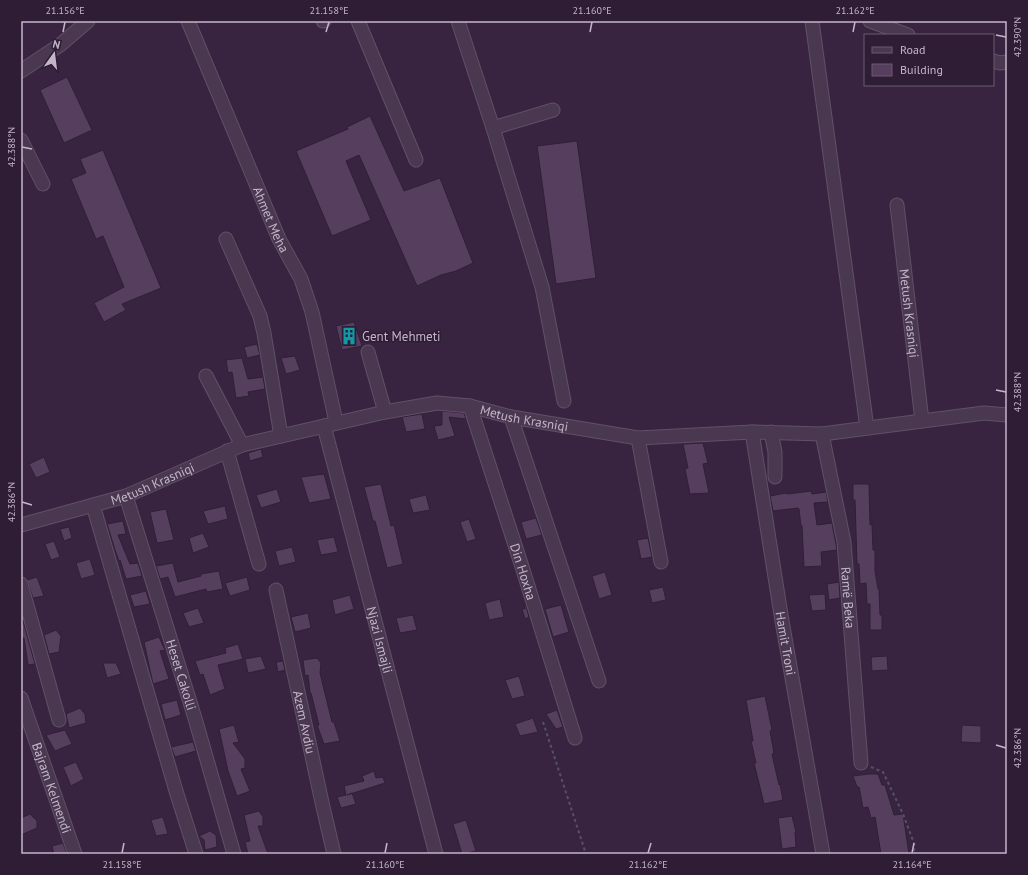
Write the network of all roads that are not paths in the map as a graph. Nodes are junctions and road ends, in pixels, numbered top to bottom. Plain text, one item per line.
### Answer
1 (88, 21) edge
2 (188, 21) edge
3 (358, 21) edge
4 (458, 21) edge
5 (812, 21) edge
6 (870, 21) edge
7 (905, 34) edge
8 (994, 61) edge
9 (1007, 62) edge
10 (21, 71) edge
11 (553, 110) dead end
12 (493, 128) junction
13 (21, 140) edge
14 (416, 160) dead end
15 (43, 184) dead end
16 (897, 205) dead end
17 (226, 239) dead end
18 (368, 352) dead end
19 (206, 376) dead end
20 (564, 401) dead end
21 (470, 406) junction
22 (385, 412) junction
23 (1007, 415) edge
24 (511, 418) junction
25 (922, 421) junction
26 (330, 424) junction
27 (867, 428) junction
28 (752, 432) junction
29 (771, 432) junction
30 (822, 434) junction
31 (281, 436) junction
32 (638, 438) junction
33 (242, 445) junction
34 (227, 451) junction
35 (775, 477) dead end
36 (126, 496) junction
37 (93, 505) junction
38 (21, 525) edge
39 (661, 562) dead end
40 (259, 564) dead end
41 (21, 584) edge
42 (276, 590) dead end
43 (599, 681) dead end
44 (21, 698) edge
45 (59, 720) dead end
46 (575, 738) dead end
47 (861, 763) road end
48 (75, 854) edge
49 (196, 854) edge
50 (234, 854) edge
51 (334, 854) edge
52 (436, 854) edge
53 (823, 854) edge

1 - 10 street
2 - 26 street, Ahmet Meha
3 - 14 street
4 - 12 street
5 - 27 street
6 - 7 street
8 - 9 street
11 - 12 street
12 - 20 street
13 - 15 street
16 - 25 street, Metush Krasniqi
17 - 31 street
18 - 22 street
19 - 33 street
21 - 22 street, Metush Krasniqi
21 - 24 street, Metush Krasniqi
21 - 46 street, Din Hoxha
22 - 26 street, Metush Krasniqi
23 - 25 street, Metush Krasniqi
24 - 32 street, Metush Krasniqi
24 - 43 street
25 - 27 street, Metush Krasniqi
26 - 31 street, Metush Krasniqi
26 - 52 street, Njazi Ismajli
27 - 30 street, Metush Krasniqi
28 - 29 street, Metush Krasniqi
28 - 32 street, Metush Krasniqi
28 - 53 street, Hamit Troni
29 - 30 street, Metush Krasniqi
29 - 35 street
30 - 47 street, Ramë Beka
31 - 33 street, Metush Krasniqi
32 - 39 street
33 - 34 street, Metush Krasniqi
34 - 36 street, Metush Krasniqi
34 - 40 street
36 - 37 street, Metush Krasniqi
36 - 50 street, Heset Cakolli
37 - 38 street, Metush Krasniqi
37 - 49 street
41 - 45 street
42 - 51 street, Azem Avdiu
44 - 48 street, Bajram Kelmendi

